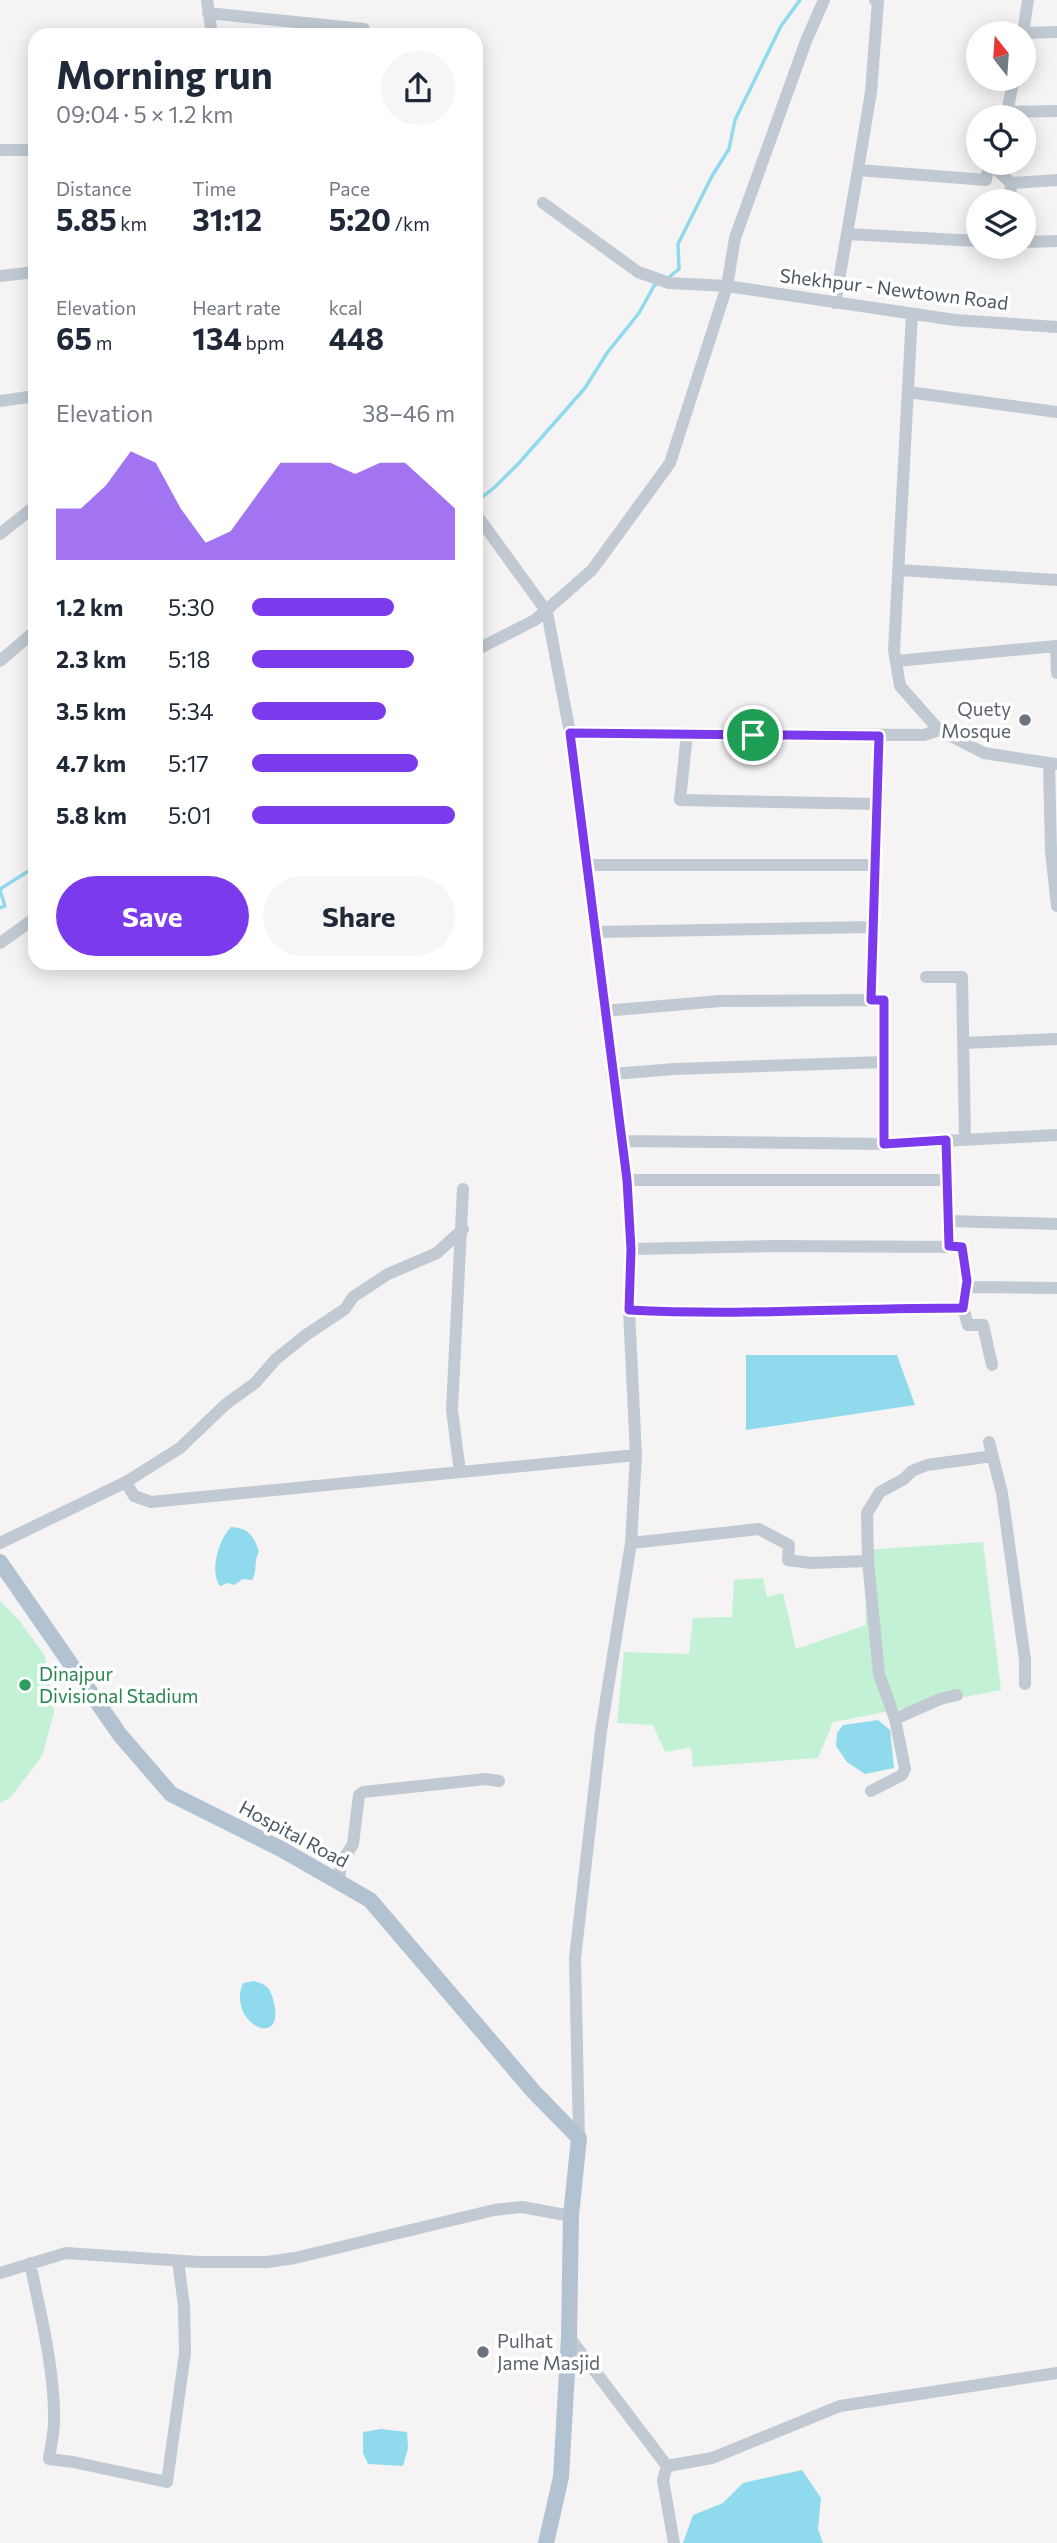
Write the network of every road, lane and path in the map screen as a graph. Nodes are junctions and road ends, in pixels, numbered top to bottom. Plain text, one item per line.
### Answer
1 (824, 0) edge
2 (875, 0) edge
3 (1028, 0) edge
4 (208, 6) edge
5 (1025, 21) edge
6 (211, 28) edge
7 (357, 28) edge
8 (1057, 32) edge
9 (1036, 33) edge
10 (1057, 111) edge
11 (1036, 113) edge
12 (0, 150) edge
13 (28, 150) edge
14 (859, 170) junction
15 (987, 175) edge
16 (1002, 175) edge
17 (1057, 180) edge
18 (1011, 183) junction
19 (1011, 189) edge
20 (543, 203) dead end
21 (847, 234) junction
22 (966, 240) edge
23 (1057, 241) edge
24 (1036, 242) edge
25 (28, 273) edge
26 (0, 276) edge
27 (727, 286) junction
28 (835, 303) junction
29 (912, 314) junction
30 (1057, 327) edge
31 (908, 393) junction
32 (28, 397) edge
33 (0, 401) edge
34 (1057, 412) edge
35 (28, 512) edge
36 (483, 523) edge
37 (0, 534) edge
38 (899, 570) junction
39 (1057, 580) edge
40 (547, 612) junction
41 (28, 637) edge
42 (483, 646) edge
43 (0, 661) edge
44 (896, 661) junction
45 (1057, 673) edge
46 (939, 730) junction
47 (570, 733) junction
48 (687, 734) junction
49 (879, 736) junction
50 (1053, 764) edge
51 (877, 804) junction
52 (1054, 850) edge
53 (586, 864) junction
54 (875, 865) junction
55 (1057, 906) edge
56 (28, 923) edge
57 (873, 927) junction
58 (595, 932) junction
59 (0, 943) edge
60 (926, 977) dead end
61 (871, 1000) junction
62 (604, 1011) junction
63 (1057, 1039) edge
64 (963, 1043) junction
65 (884, 1062) junction
66 (612, 1074) junction
67 (1057, 1135) edge
68 (965, 1139) junction
69 (946, 1140) junction
70 (622, 1141) junction
71 (884, 1144) junction
72 (627, 1180) junction
73 (947, 1180) junction
74 (463, 1189) dead end
75 (948, 1221) junction
76 (1057, 1224) edge
77 (463, 1229) junction
78 (949, 1246) junction
79 (631, 1249) junction
80 (966, 1287) junction
81 (1057, 1288) edge
82 (963, 1308) junction
83 (629, 1310) junction
84 (992, 1365) dead end
85 (989, 1443) dead end
86 (636, 1455) junction
87 (993, 1456) junction
88 (460, 1472) junction
89 (127, 1482) junction
90 (0, 1543) edge
91 (631, 1543) junction
92 (868, 1561) junction
93 (0, 1562) edge
94 (1025, 1684) dead end
95 (957, 1695) dead end
96 (895, 1719) junction
97 (499, 1781) dead end
98 (872, 1791) dead end
99 (339, 1882) junction
100 (579, 2138) junction
101 (571, 2216) junction
102 (178, 2261) junction
103 (30, 2263) junction
104 (0, 2273) edge
105 (569, 2337) junction
106 (1057, 2373) edge
107 (667, 2466) junction
108 (547, 2543) edge
109 (674, 2543) edge

1 - 27 street
2 - 14 street
3 - 5 street
4 - 6 street
4 - 7 street
8 - 9 street
10 - 11 street
12 - 13 street
14 - 15 street
14 - 21 street
16 - 18 street
17 - 18 street
18 - 19 street
20 - 27 street, Shekhpur - Newtown Road
21 - 22 street
21 - 28 street
23 - 24 street
25 - 26 street
27 - 28 street, Shekhpur - Newtown Road
27 - 40 street
28 - 29 street, Shekhpur - Newtown Road
29 - 30 street, Shekhpur - Newtown Road
29 - 31 street
31 - 34 street
31 - 38 street
32 - 33 street
35 - 37 street
36 - 40 street
38 - 39 street
38 - 44 street
40 - 42 street
40 - 47 street
41 - 43 street
44 - 45 street
44 - 46 street
46 - 49 street
46 - 50 street
47 - 48 street
47 - 53 street
48 - 49 street
48 - 51 street
49 - 51 street
50 - 52 street
51 - 54 street
52 - 55 street
53 - 54 street
53 - 58 street
54 - 57 street
56 - 59 street
57 - 58 street
57 - 61 street
58 - 62 street
60 - 64 street
61 - 62 street
61 - 65 street
62 - 66 street
63 - 64 street
64 - 68 street
65 - 66 street
65 - 71 street
66 - 70 street
67 - 68 street
68 - 69 street
69 - 71 street
69 - 73 street
70 - 71 street
70 - 72 street
72 - 73 street
72 - 79 street
73 - 75 street
74 - 77 street
75 - 76 street
75 - 78 street
77 - 88 street
77 - 89 street
78 - 79 street
78 - 80 street
79 - 83 street
80 - 81 street
80 - 82 street
82 - 83 street
82 - 84 street
83 - 86 street
85 - 87 street
86 - 88 street
86 - 91 street
87 - 92 street
87 - 94 street
88 - 89 street
89 - 90 street
91 - 92 street
91 - 100 street
92 - 96 street
93 - 99 main road, Hospital Road
95 - 96 street
96 - 98 street
97 - 99 street
99 - 100 main road, Hospital Road
100 - 101 main road
101 - 102 street
101 - 105 main road
102 - 103 street
102 - 103 street
103 - 104 street
105 - 107 street
105 - 108 main road
106 - 107 street
107 - 109 street

